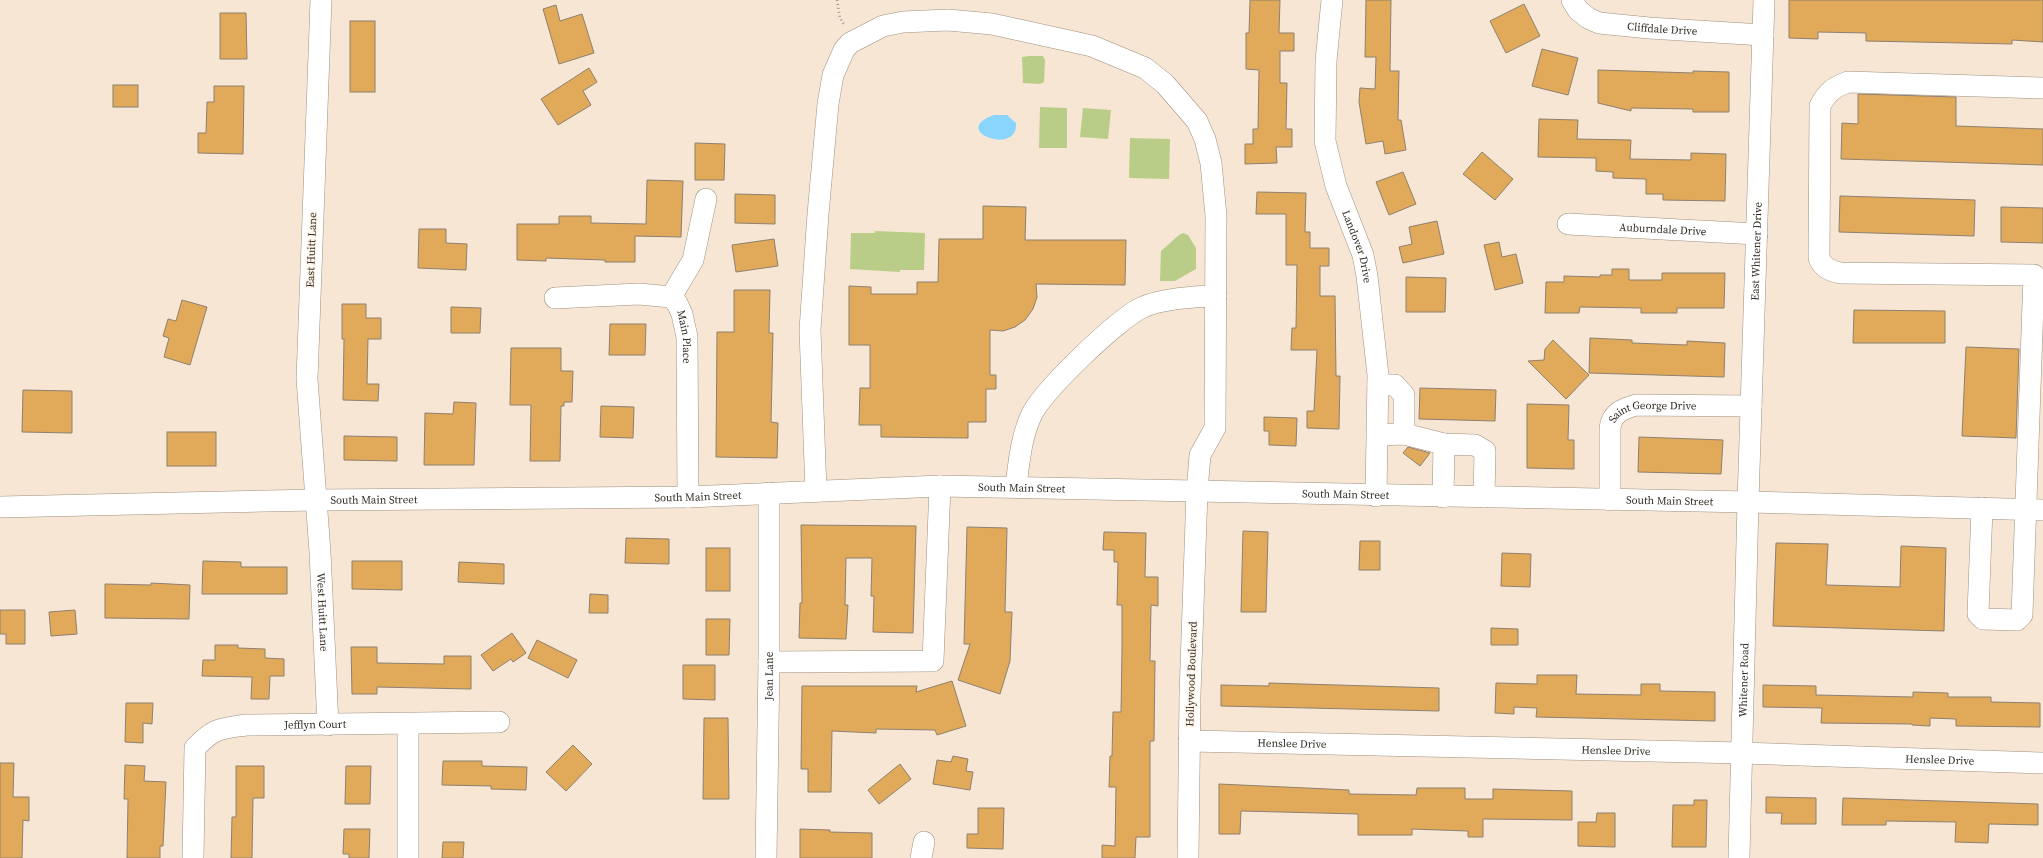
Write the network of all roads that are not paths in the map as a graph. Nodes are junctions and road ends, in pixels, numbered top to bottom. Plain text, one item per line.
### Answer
1 (321, 0) edge
2 (1332, 0) edge
3 (1572, 0) edge
4 (1764, 0) edge
5 (1763, 35) junction
6 (2043, 88) edge
7 (706, 199) dead end
8 (1568, 224) dead end
9 (1757, 234) junction
10 (1216, 296) junction
11 (671, 297) junction
12 (555, 298) dead end
13 (1378, 385) junction
14 (1751, 406) junction
15 (1404, 434) junction
16 (1378, 435) junction
17 (1444, 444) junction
18 (940, 486) junction
19 (1016, 486) junction
20 (816, 491) junction
21 (1197, 491) junction
22 (769, 493) junction
23 (688, 496) junction
24 (1376, 496) junction
25 (1443, 497) junction
26 (1484, 497) junction
27 (315, 500) junction
28 (1610, 500) junction
29 (1748, 502) junction
30 (0, 507) edge
31 (1982, 508) junction
32 (2035, 510) edge
33 (770, 662) junction
34 (499, 722) dead end
35 (408, 724) junction
36 (328, 725) junction
37 (1189, 741) junction
38 (1742, 753) junction
39 (2043, 763) edge
40 (193, 858) edge
41 (408, 858) edge
42 (766, 858) edge
43 (1188, 858) edge
44 (1739, 858) edge

1 - 27 street, East Huitt Lane
2 - 13 street, Landover Drive
3 - 5 street, Cliffdale Drive
4 - 5 street, East Whitener Drive
5 - 9 street, East Whitener Drive
6 - 32 street
7 - 11 street
8 - 9 street, Auburndale Drive
9 - 14 street, East Whitener Drive
10 - 19 street
10 - 20 street, Hollywood Boulevard
10 - 21 street, Hollywood Boulevard
11 - 12 street, Main Place
11 - 23 street, Main Place
13 - 15 street
13 - 16 street, Landover Drive
14 - 28 street, Saint George Drive
14 - 29 street, East Whitener Drive
15 - 16 street
15 - 17 street
16 - 24 street, Landover Drive
17 - 25 street
17 - 26 street
18 - 19 street, South Main Street
18 - 20 street, South Main Street
18 - 33 street
19 - 21 street, South Main Street
20 - 22 street, South Main Street
21 - 24 street, South Main Street
21 - 37 street, Hollywood Boulevard
22 - 23 street, South Main Street
22 - 33 street, Jean Lane
23 - 27 street, South Main Street
24 - 25 street, South Main Street
25 - 26 street, South Main Street
26 - 28 street, South Main Street
27 - 30 street, South Main Street
27 - 36 street, West Huitt Lane
28 - 29 street, South Main Street
29 - 31 street, South Main Street
29 - 38 street, Whitener Road
31 - 32 street, South Main Street
31 - 32 street
33 - 42 street, Jean Lane
34 - 35 street, Jefflyn Court
35 - 36 street, Jefflyn Court
35 - 41 street
36 - 40 street, Jefflyn Court
37 - 38 street, Henslee Drive
37 - 43 street, Hollywood Boulevard
38 - 39 street, Henslee Drive
38 - 44 street, Whitener Road

